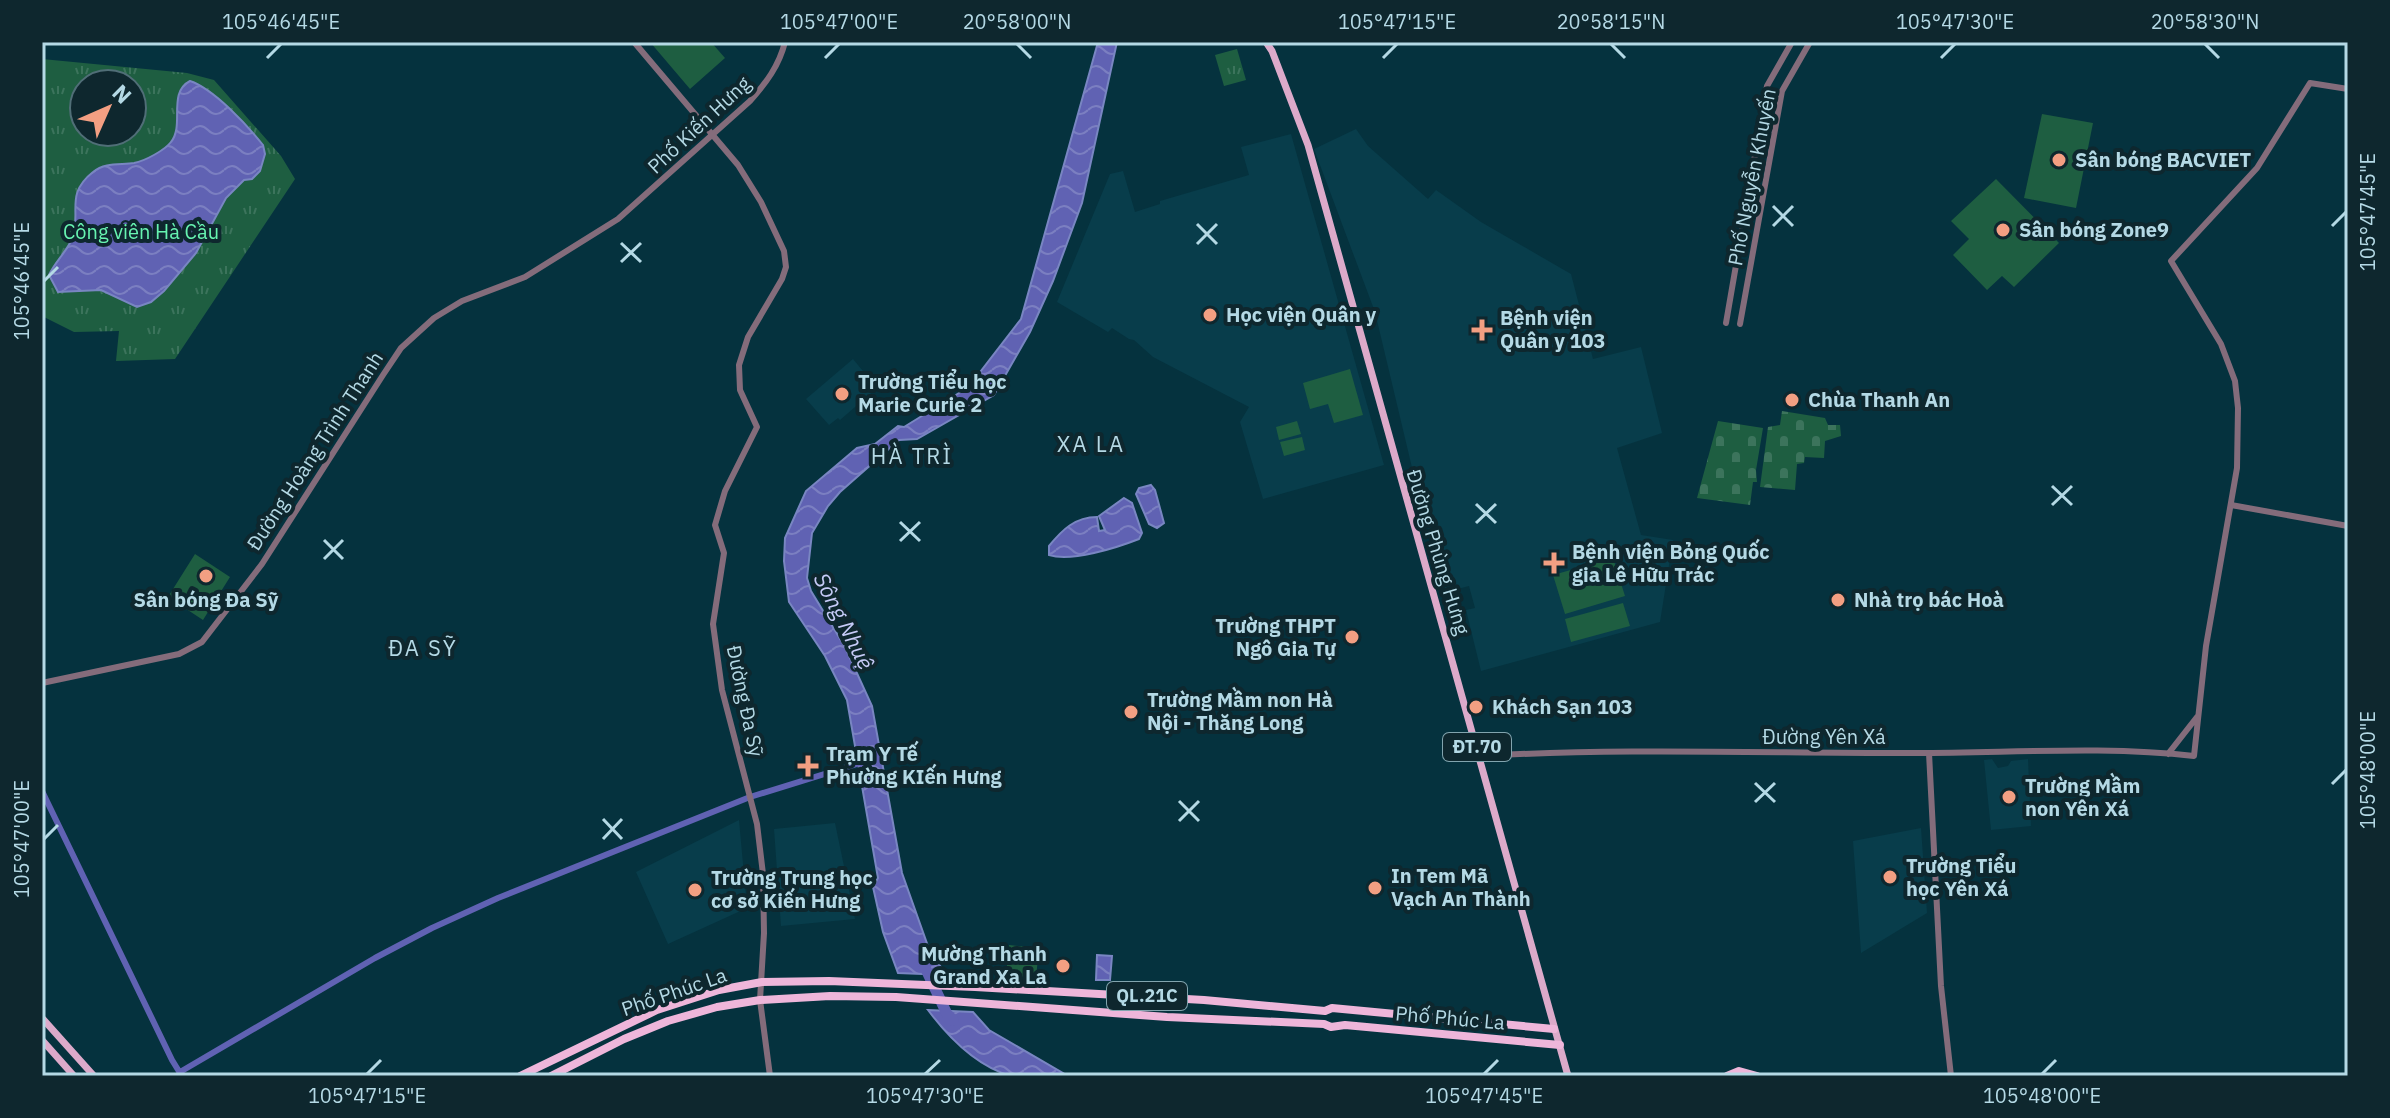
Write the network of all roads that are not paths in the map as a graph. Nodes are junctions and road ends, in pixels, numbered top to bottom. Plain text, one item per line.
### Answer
1 (634, 42) edge
2 (785, 42) edge
3 (1266, 42) edge
4 (1792, 42) edge
5 (1810, 42) edge
6 (2348, 89) edge
7 (713, 136) junction
8 (618, 219) joint
9 (1726, 323) dead end
10 (1740, 324) dead end
11 (2231, 505) junction
12 (2348, 526) edge
13 (42, 683) edge
14 (2199, 714) junction
15 (1929, 753) junction
16 (2168, 754) junction
17 (1479, 756) junction
18 (762, 982) junction
19 (760, 1000) junction
20 (1337, 1010) junction
21 (1325, 1011) junction
22 (42, 1018) edge
23 (1324, 1024) junction
24 (1338, 1025) junction
25 (1554, 1029) junction
26 (42, 1040) edge
27 (1560, 1045) junction
28 (1732, 1075) edge
29 (74, 1076) edge
30 (94, 1076) edge
31 (520, 1076) edge
32 (551, 1076) edge
33 (770, 1076) edge
34 (1568, 1076) edge
35 (1757, 1076) edge
36 (1951, 1076) edge

1 - 7 street, Đường Đa Sỹ
2 - 7 street, Phố Kiến Hưng
3 - 17 main road, Đường Phùng Hưng / ĐT.70
4 - 9 street, Phố Nguyễn Khuyến
5 - 10 street, Phố Nguyễn Khuyến
6 - 11 street, Đường Yên Xá
7 - 8 street, Phố Kiến Hưng
7 - 18 street, Đường Đa Sỹ
8 - 13 street, Đường Hoàng Trình Thanh
11 - 12 street
11 - 14 street, Đường Yên Xá
14 - 16 street
14 - 16 street, Đường Yên Xá
15 - 16 street, Đường Yên Xá
15 - 17 street, Đường Yên Xá
15 - 36 street
17 - 25 main road, Đường Phùng Hưng / ĐT.70
18 - 19 street, Đường Đa Sỹ
18 - 21 highway, Phố Phúc La / QL.21C
18 - 31 highway, Phố Phúc La / QL.21C
19 - 23 highway, Phố Phúc La / QL.21C
19 - 32 highway, Phố Phúc La / QL.21C
19 - 33 street, Đường Đa Sỹ
20 - 21 highway
20 - 24 highway
20 - 25 highway, Phố Phúc La
21 - 23 highway
22 - 30 main road
23 - 24 highway
24 - 27 highway, Phố Phúc La
25 - 27 main road, Đường Phùng Hưng / ĐT.70
26 - 29 main road
27 - 34 main road, Đường Phùng Hưng / ĐT.70
28 - 35 highway

